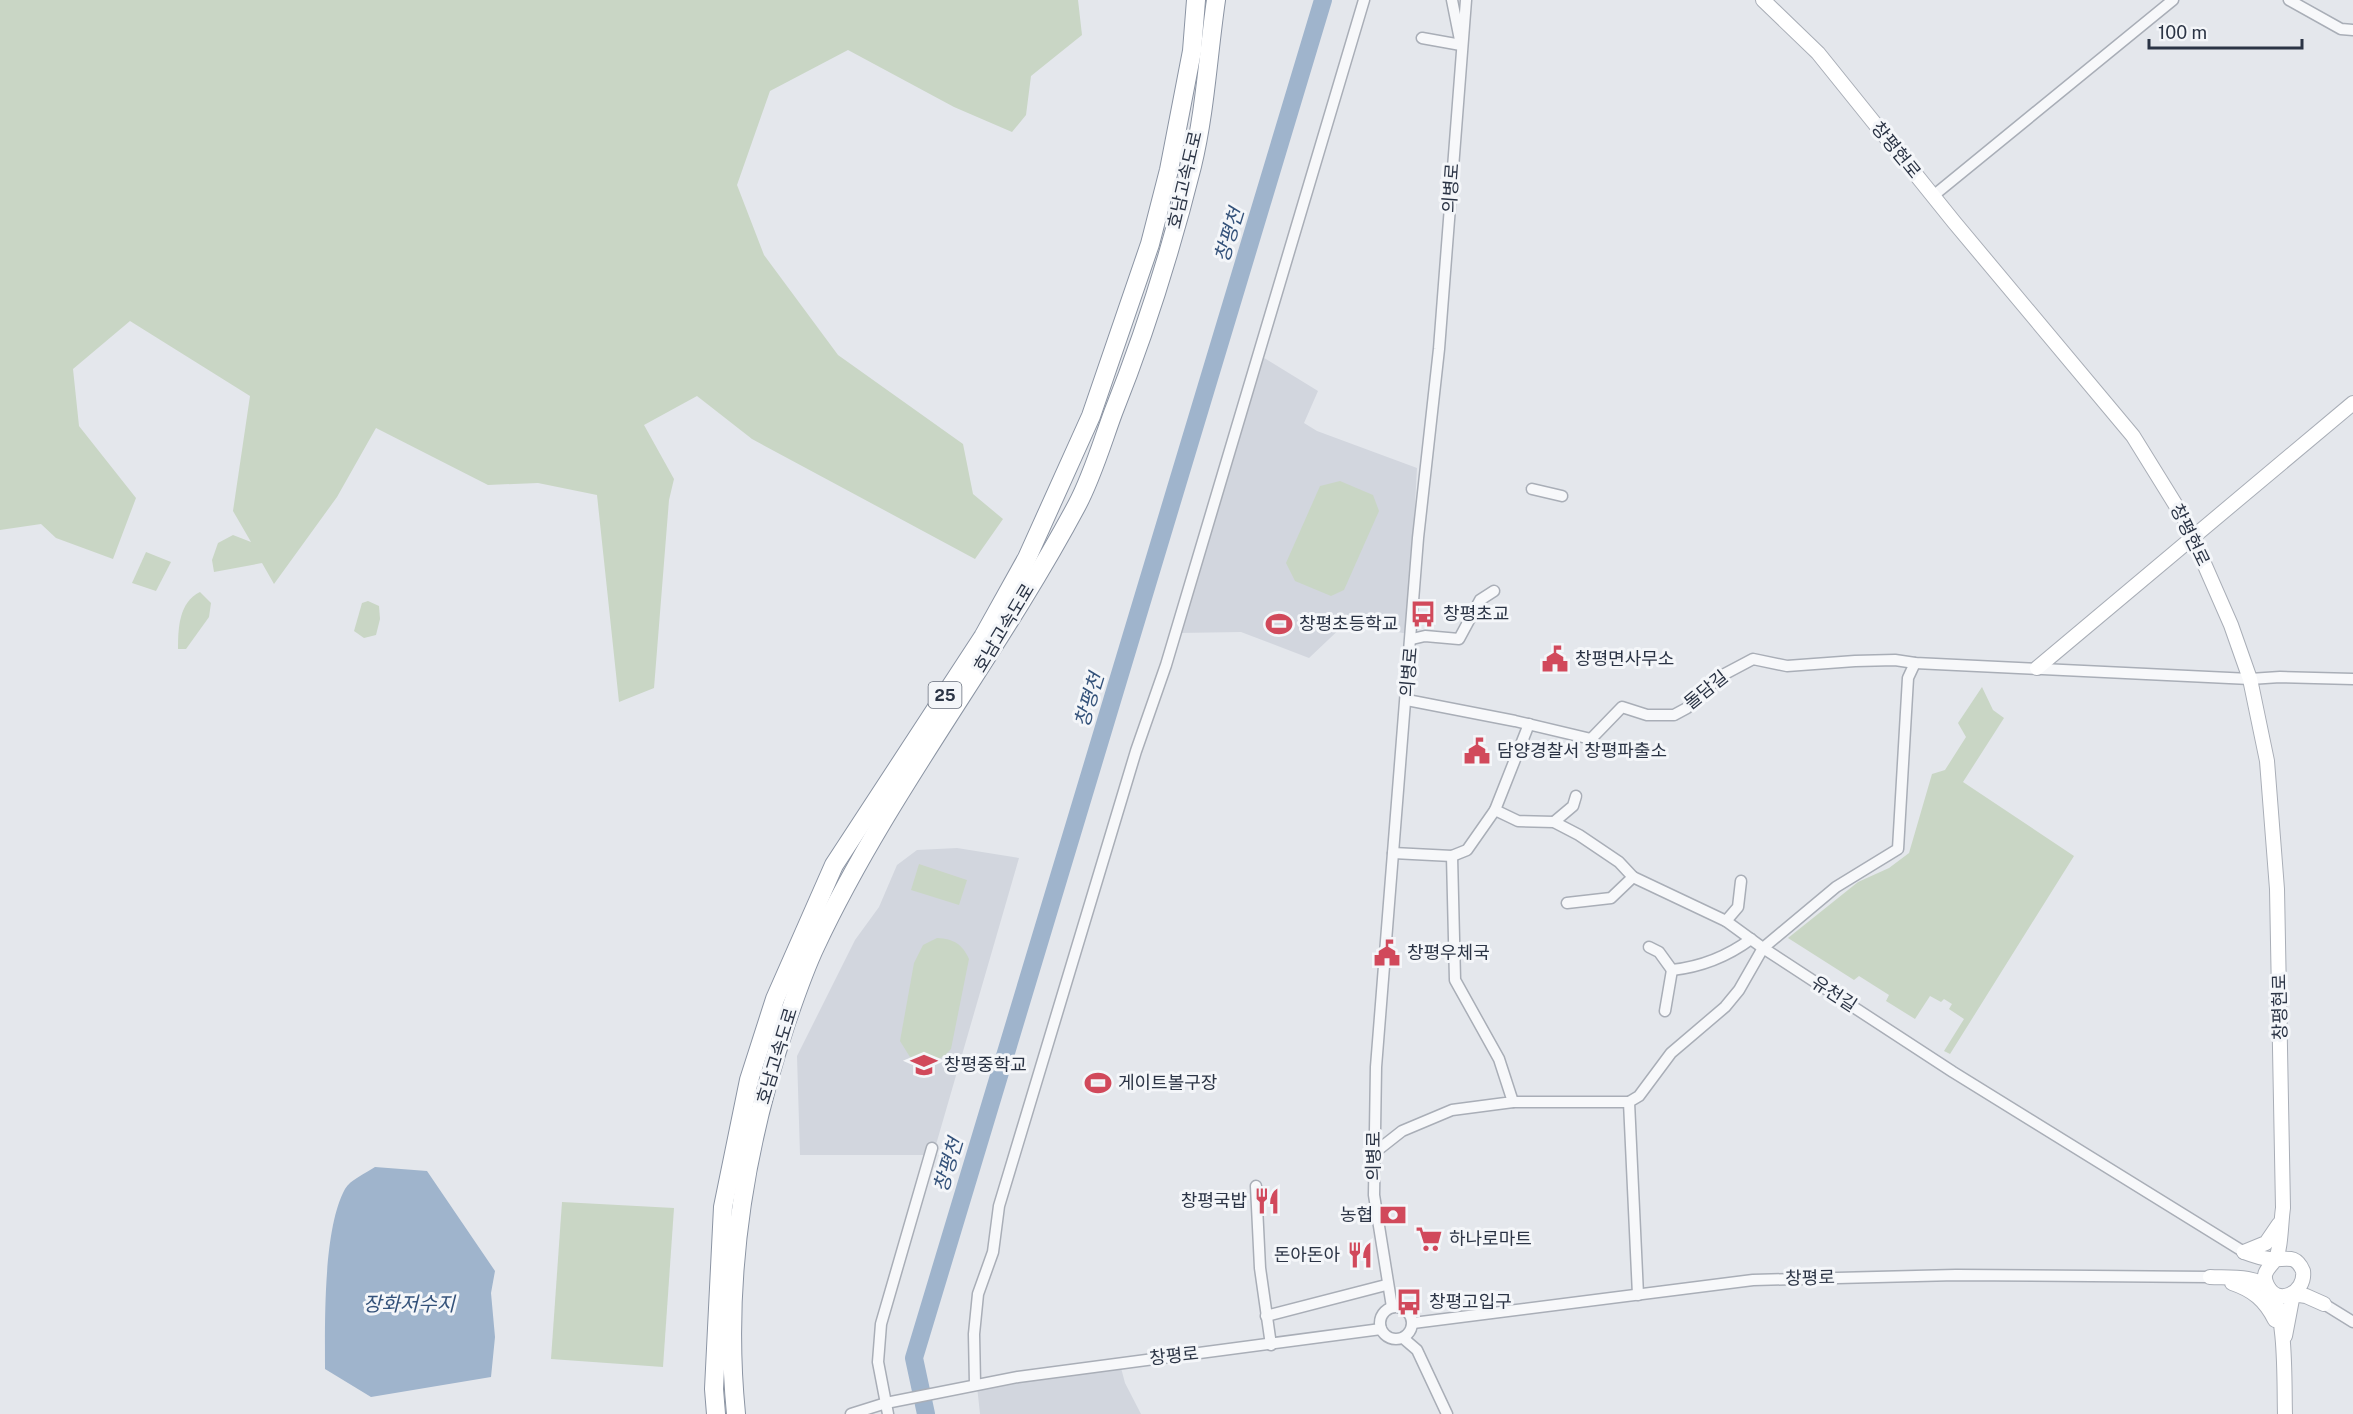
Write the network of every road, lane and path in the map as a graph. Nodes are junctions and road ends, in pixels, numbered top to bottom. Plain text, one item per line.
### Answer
1 (1196, 0) edge
2 (1215, 0) edge
3 (1364, 0) edge
4 (1452, 0) edge
5 (1466, 0) edge
6 (1763, 0) edge
7 (2173, 0) edge
8 (2289, 0) edge
9 (2353, 30) edge
10 (1422, 38) dead end
11 (1461, 45) junction
12 (1933, 196) junction
13 (2353, 403) edge
14 (1532, 489) dead end
15 (1562, 496) dead end
16 (2193, 537) junction
17 (1494, 591) dead end
18 (1412, 639) junction
19 (1915, 663) junction
20 (2037, 668) junction
21 (2250, 679) junction
22 (2353, 679) edge
23 (1407, 700) junction
24 (1529, 724) junction
25 (1576, 796) dead end
26 (1495, 810) junction
27 (1554, 822) junction
28 (1393, 853) junction
29 (1452, 856) junction
30 (1633, 877) junction
31 (1741, 881) dead end
32 (1567, 903) dead end
33 (1726, 921) junction
34 (1751, 939) junction
35 (1649, 947) dead end
36 (1763, 948) junction
37 (1672, 970) junction
38 (1665, 1011) dead end
39 (1513, 1102) junction
40 (1629, 1102) junction
41 (932, 1148) dead end
42 (1374, 1153) junction
43 (1256, 1186) dead end
44 (2282, 1214) junction
45 (2244, 1252) junction
46 (2294, 1260) junction
47 (2271, 1264) junction
48 (2210, 1276) junction
49 (2304, 1276) junction
50 (1386, 1285) junction
51 (2270, 1290) junction
52 (2293, 1294) junction
53 (1638, 1295) junction
54 (2324, 1304) junction
55 (1392, 1307) junction
56 (1266, 1316) junction
57 (2353, 1322) edge
58 (1413, 1323) junction
59 (1381, 1329) junction
60 (1403, 1338) junction
61 (2284, 1344) junction
62 (1271, 1345) junction
63 (972, 1386) junction
64 (887, 1408) edge
65 (717, 1414) edge
66 (736, 1414) edge
67 (851, 1414) edge
68 (1447, 1414) edge
69 (2285, 1414) edge

1 - 65 highway, 호남고속도로 / 25
2 - 66 highway, 호남고속도로 / 25
3 - 63 street
4 - 11 street
5 - 11 street, 의병로
6 - 12 main road, 창평현로
7 - 12 street
8 - 9 street
10 - 11 street
11 - 18 street, 의병로
12 - 16 main road, 창평현로
13 - 16 main road
14 - 15 street
16 - 20 main road
16 - 21 main road, 창평현로
17 - 18 street
18 - 23 street, 의병로
19 - 20 street
19 - 24 street, 돌담길
19 - 36 street
20 - 21 street
21 - 22 street
21 - 44 main road, 창평현로
23 - 24 street, 돌담길
23 - 28 street, 의병로
24 - 26 street
25 - 27 street
26 - 27 street
26 - 29 street
27 - 30 street, 유천길
28 - 29 street
28 - 42 street, 의병로
29 - 39 street
30 - 32 street
30 - 33 street, 유천길
31 - 33 street
33 - 34 street, 유천길
34 - 36 street, 유천길
34 - 37 street
35 - 37 street
36 - 40 street
36 - 45 street, 유천길
37 - 38 street
39 - 40 street
39 - 42 street
40 - 53 street
41 - 64 street
42 - 50 street, 의병로
43 - 56 street
44 - 45 main road
44 - 46 main road
44 - 47 main road
45 - 47 main road
46 - 47 main road
46 - 49 main road
47 - 48 main road
47 - 51 main road
48 - 51 main road
48 - 53 street, 창평로
48 - 61 main road
49 - 52 main road
49 - 54 main road
50 - 55 street, 의병로
50 - 56 street
51 - 52 main road
51 - 61 main road
52 - 54 main road
52 - 61 main road
53 - 58 street, 창평로
54 - 57 street
54 - 61 main road
55 - 58 street
55 - 59 street
56 - 62 street
58 - 60 street
59 - 60 street
59 - 62 street, 창평로
60 - 68 street
61 - 69 main road
62 - 63 street, 창평로
63 - 64 street, 창평로
64 - 67 street, 창평로

